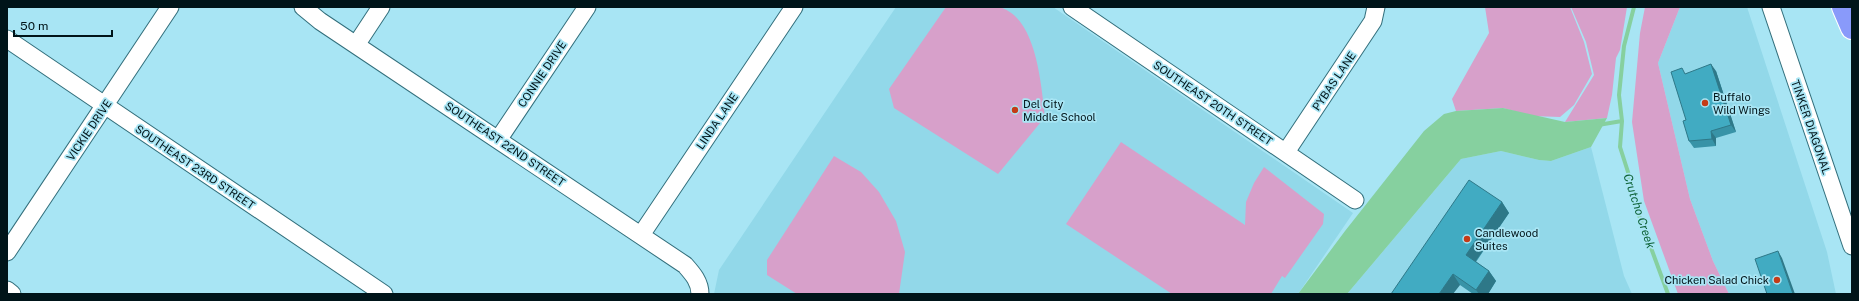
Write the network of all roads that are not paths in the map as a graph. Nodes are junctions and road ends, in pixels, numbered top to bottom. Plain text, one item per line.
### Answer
1 (170, 7) edge
2 (303, 7) edge
3 (381, 7) edge
4 (587, 7) edge
5 (794, 7) edge
6 (1072, 7) edge
7 (1376, 7) edge
8 (1771, 7) edge
9 (1843, 7) edge
10 (1852, 28) edge
11 (7, 39) edge
12 (356, 45) junction
13 (104, 106) junction
14 (498, 140) junction
15 (1286, 152) junction
16 (1355, 200) dead end
17 (641, 235) junction
18 (1852, 246) edge
19 (7, 252) edge
20 (7, 290) edge
21 (700, 290) edge
22 (12, 294) edge
23 (384, 294) edge

1 - 13 street, VICKIE DRIVE
2 - 12 street, SOUTHEAST 22ND STREET
3 - 12 street
4 - 14 street, CONNIE DRIVE
5 - 17 street, LINDA LANE
6 - 15 street, SOUTHEAST 20TH STREET
7 - 15 street, PYBAS LANE
8 - 18 street, TINKER DIAGONAL
9 - 10 highway
11 - 13 street, SOUTHEAST 23RD STREET
12 - 14 street, SOUTHEAST 22ND STREET
13 - 19 street, VICKIE DRIVE
13 - 23 street, SOUTHEAST 23RD STREET
14 - 17 street, SOUTHEAST 22ND STREET
15 - 16 street, SOUTHEAST 20TH STREET
17 - 21 street, SOUTHEAST 22ND STREET
20 - 22 street

